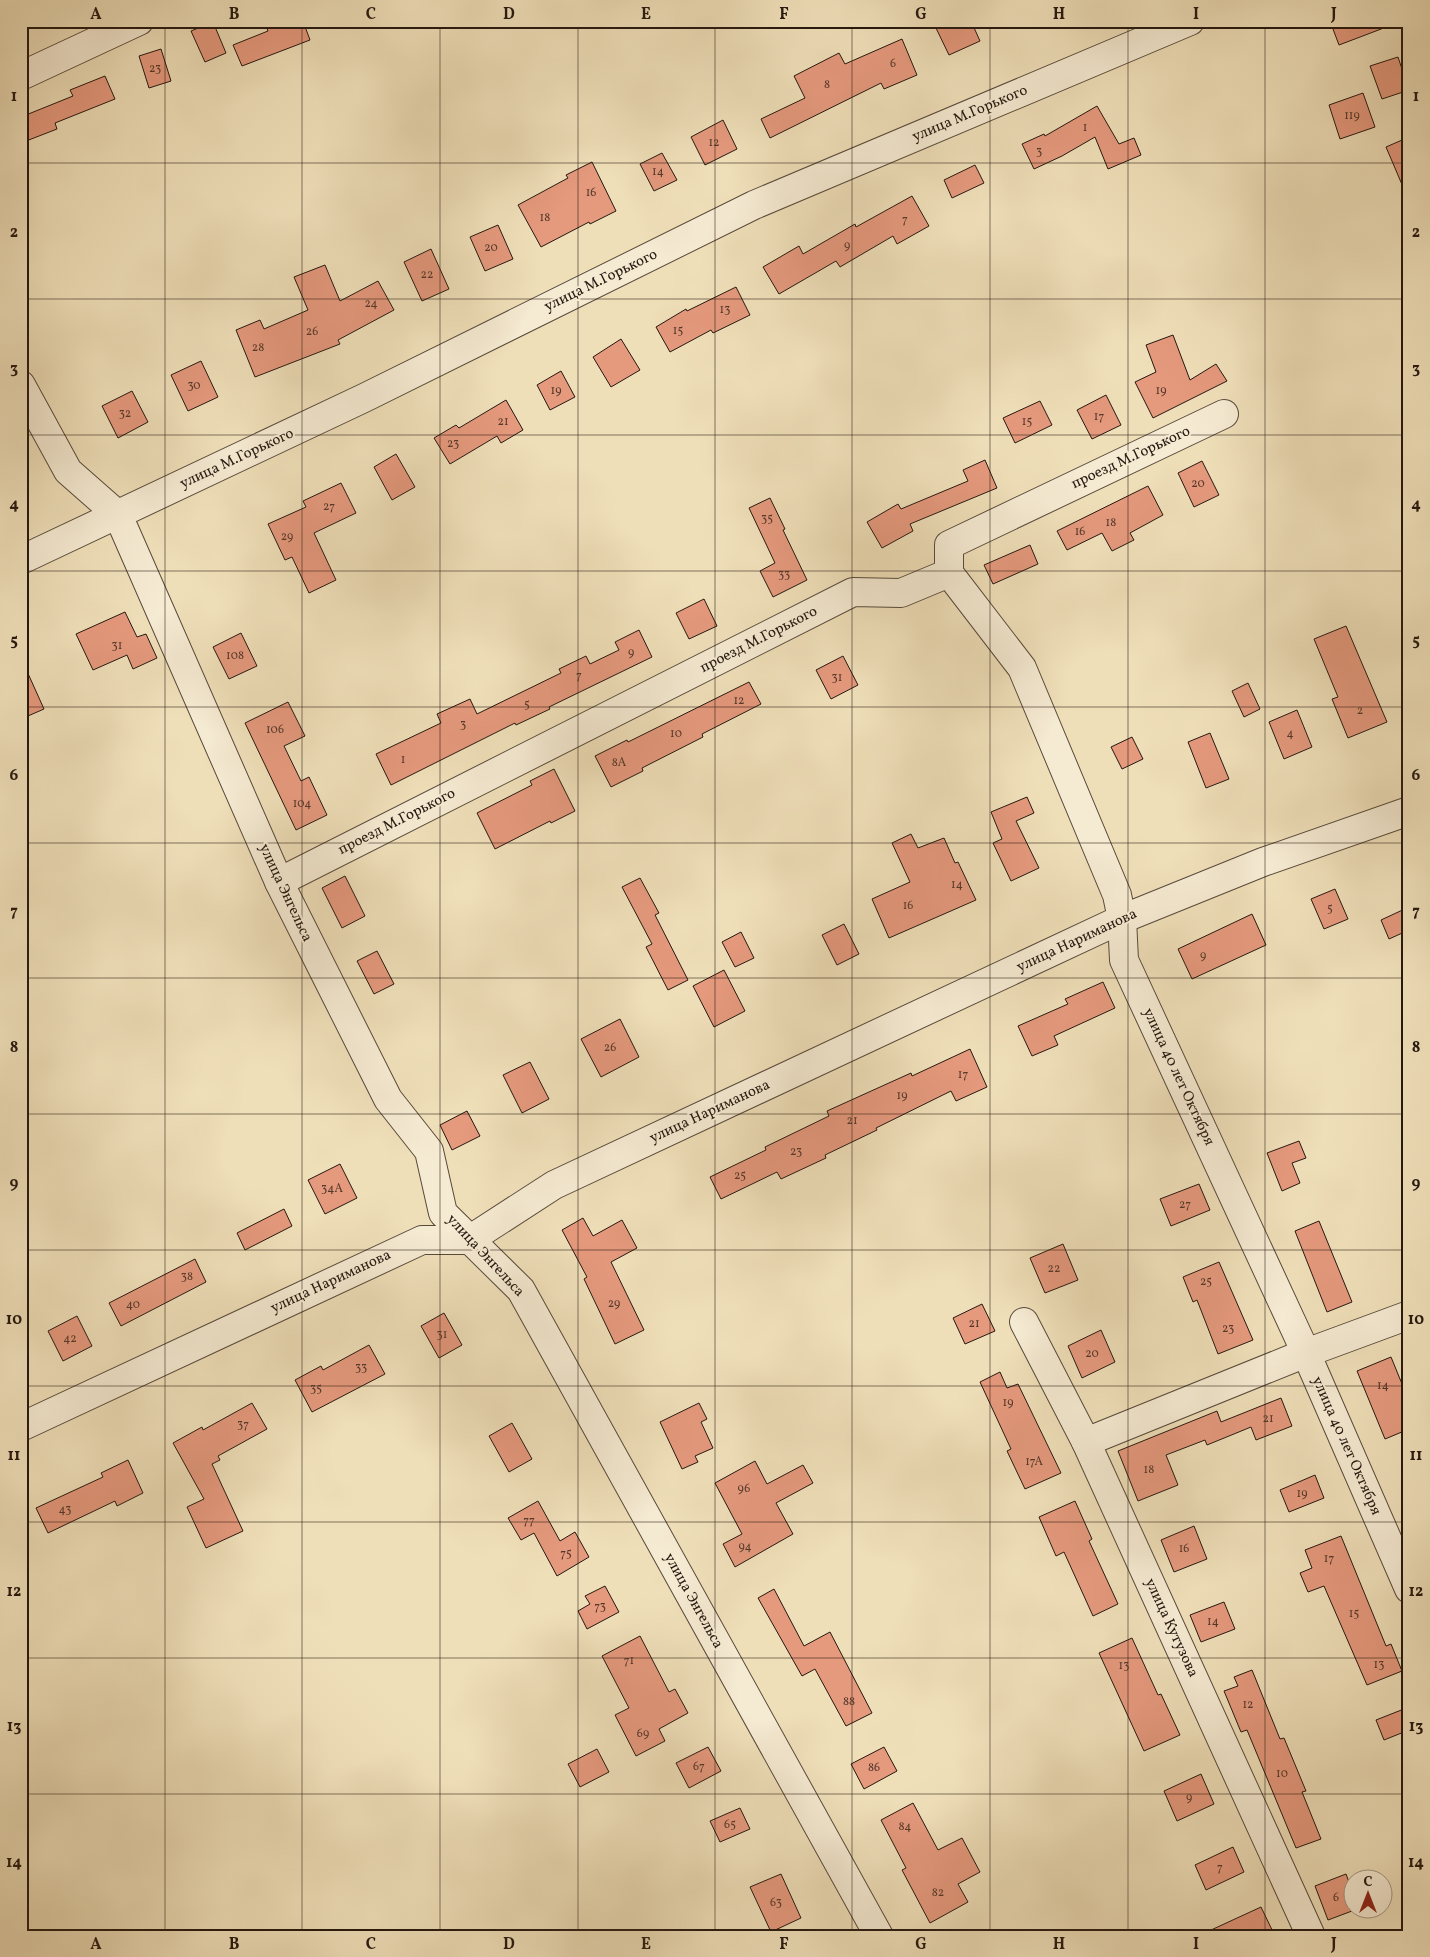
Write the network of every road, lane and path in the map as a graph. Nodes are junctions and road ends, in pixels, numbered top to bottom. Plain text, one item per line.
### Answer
1 (139, 21) edge
2 (1190, 21) edge
3 (21, 76) edge
4 (21, 385) edge
5 (1224, 414) dead end
6 (118, 515) junction
7 (21, 560) edge
8 (949, 573) junction
9 (1409, 811) edge
10 (279, 882) junction
11 (1122, 919) junction
12 (469, 1240) junction
13 (1409, 1315) edge
14 (1024, 1322) dead end
15 (1306, 1353) junction
16 (21, 1427) edge
17 (1086, 1442) junction
18 (1409, 1589) edge
19 (879, 1936) edge
20 (1312, 1936) edge

1 - 3 street
2 - 6 street, улица М.Горького
4 - 6 street, улица Энгельса
5 - 8 street, проезд М.Горького
6 - 7 street, улица М.Горького
6 - 10 street, улица Энгельса
8 - 10 street, проезд М.Горького
8 - 11 street, улица 40 лет Октября
9 - 11 street, улица Нариманова
10 - 12 street, улица Энгельса
11 - 12 street, улица Нариманова
11 - 15 street, улица 40 лет Октября
12 - 16 street, улица Нариманова
12 - 19 street, улица Энгельса
13 - 15 street
14 - 17 street, улица Кутузова
15 - 17 street
15 - 18 street, улица 40 лет Октября
17 - 20 street, улица Кутузова

